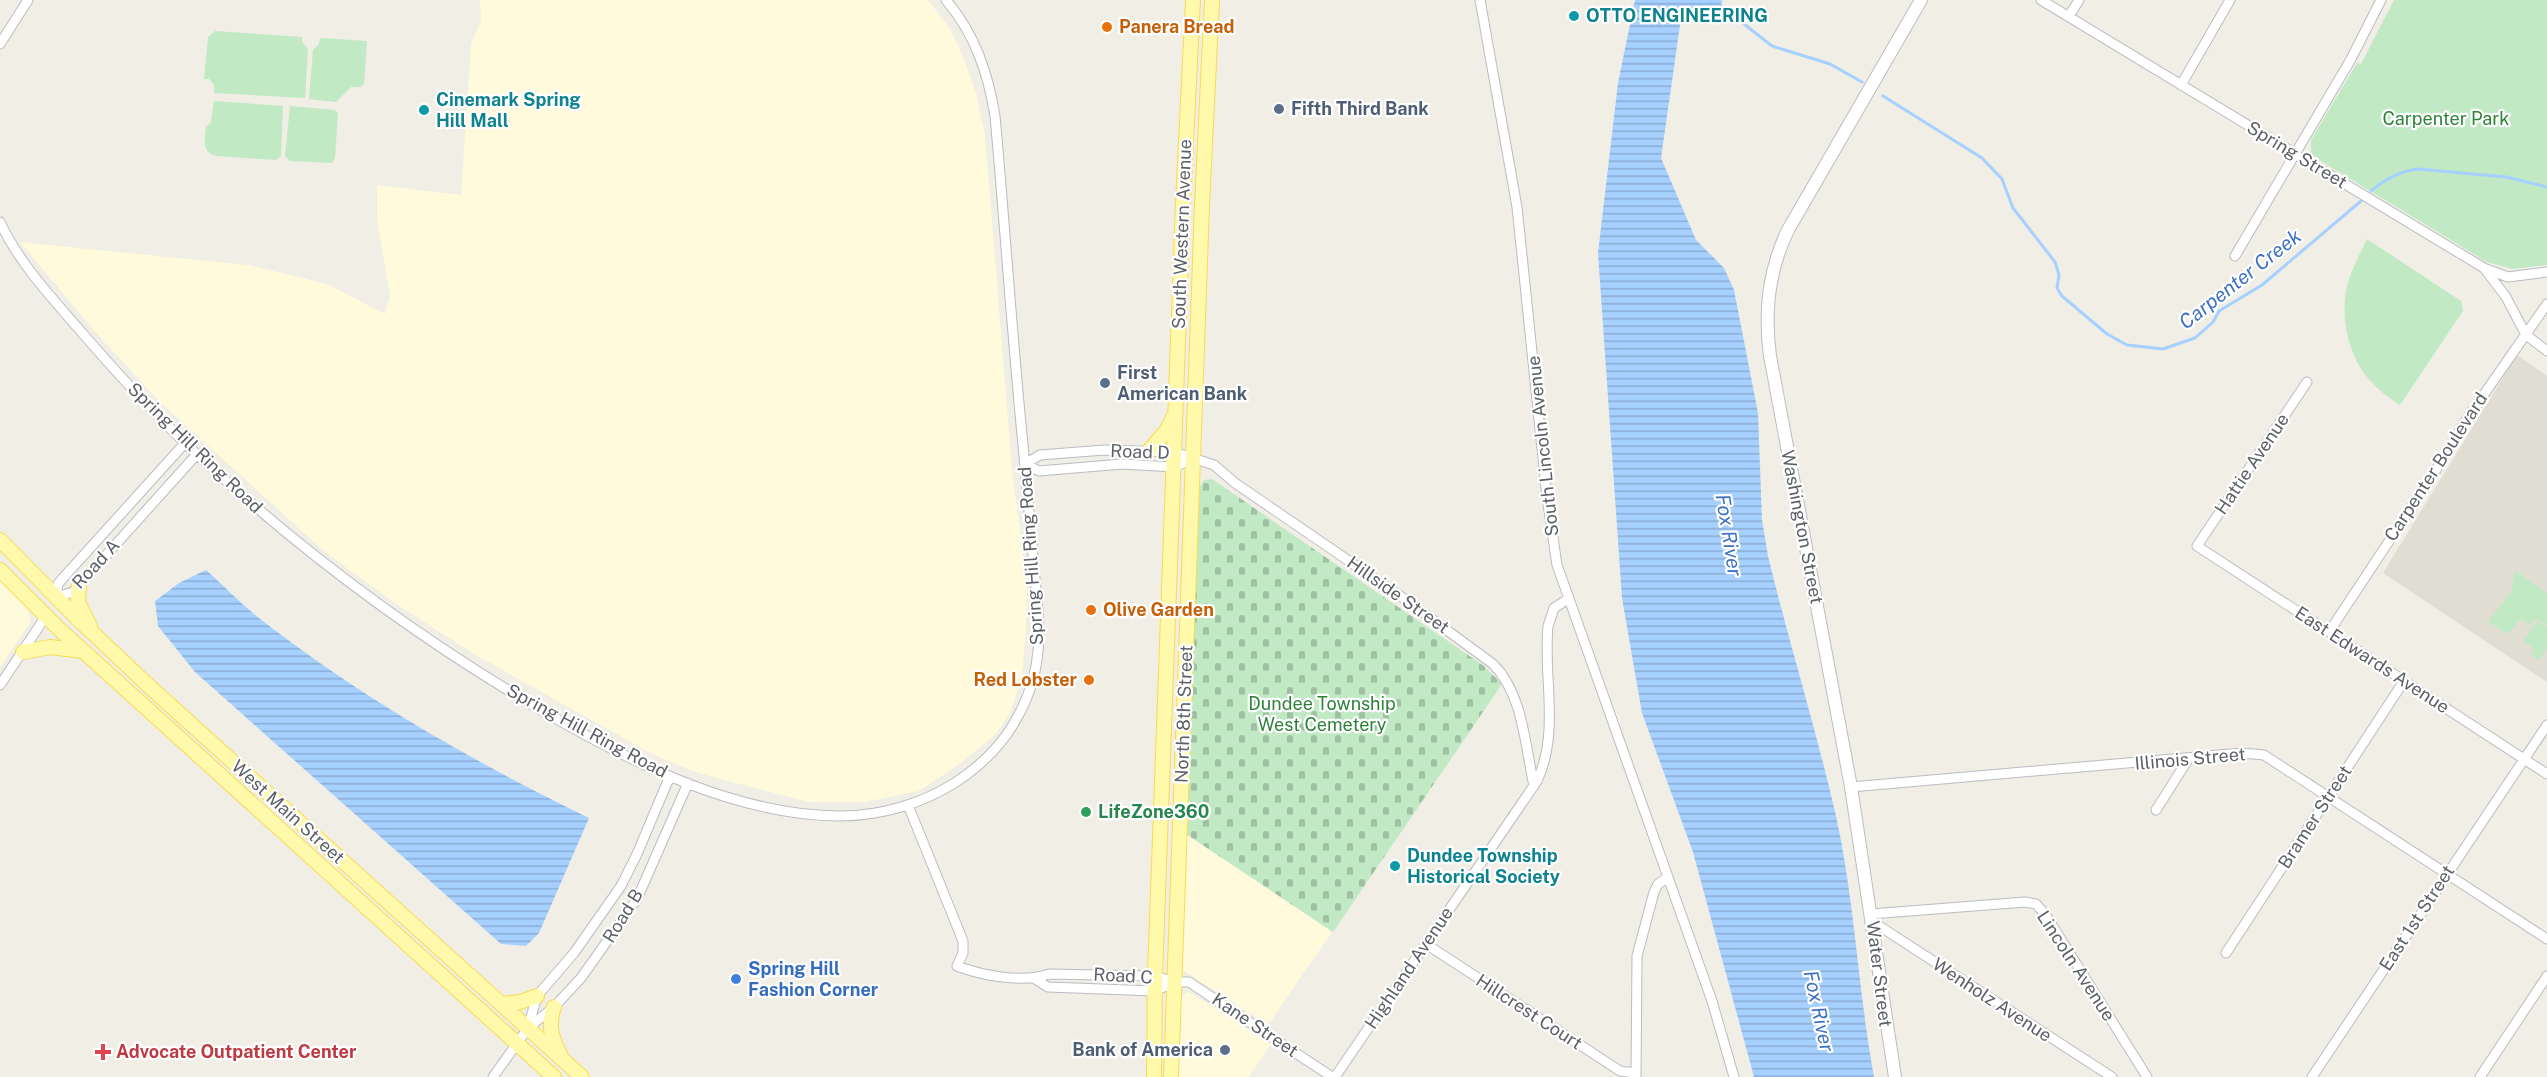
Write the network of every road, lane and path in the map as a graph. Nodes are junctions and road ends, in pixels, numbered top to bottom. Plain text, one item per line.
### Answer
1 (28, 0) edge
2 (1193, 0) edge
3 (1212, 0) edge
4 (1480, 0) edge
5 (1921, 0) edge
6 (2041, 0) edge
7 (2079, 0) edge
8 (2230, 0) edge
9 (2381, 0) edge
10 (952, 2) edge
11 (2069, 16) junction
12 (0, 44) edge
13 (2181, 85) junction
14 (2295, 153) junction
15 (0, 222) edge
16 (2235, 256) dead end
17 (2484, 268) junction
18 (2547, 272) edge
19 (2547, 304) edge
20 (2526, 335) junction
21 (2547, 351) edge
22 (2307, 382) dead end
23 (1176, 411) junction
24 (185, 443) junction
25 (1149, 451) junction
26 (1174, 452) junction
27 (197, 454) junction
28 (1193, 459) junction
29 (1025, 464) junction
30 (1174, 467) junction
31 (0, 540) edge
32 (2197, 546) joint
33 (0, 570) edge
34 (79, 585) junction
35 (56, 597) junction
36 (1568, 599) junction
37 (46, 616) junction
38 (2329, 632) junction
39 (96, 636) junction
40 (83, 651) junction
41 (23, 652) junction
42 (2404, 681) junction
43 (0, 685) edge
44 (2547, 725) edge
45 (2189, 758) junction
46 (2523, 758) junction
47 (2547, 774) edge
48 (670, 776) junction
49 (688, 783) junction
50 (1163, 786) junction
51 (1181, 786) junction
52 (1534, 786) junction
53 (1851, 787) junction
54 (2329, 796) junction
55 (908, 805) junction
56 (2156, 810) dead end
57 (1864, 871) joint
58 (2447, 872) junction
59 (1667, 878) junction
60 (1872, 918) junction
61 (2547, 939) edge
62 (1425, 944) junction
63 (2226, 953) dead end
64 (1155, 976) junction
65 (2547, 976) edge
66 (1035, 979) junction
67 (1175, 982) junction
68 (1155, 991) junction
69 (537, 996) junction
70 (501, 1004) junction
71 (554, 1007) junction
72 (528, 1028) junction
73 (516, 1043) junction
74 (564, 1061) junction
75 (1636, 1075) edge
76 (2485, 1075) edge
77 (493, 1077) edge
78 (554, 1077) edge
79 (582, 1077) edge
80 (1154, 1077) edge
81 (1171, 1077) edge
82 (1333, 1077) edge
83 (1734, 1077) edge
84 (1895, 1077) edge
85 (2112, 1077) edge
86 (2147, 1077) edge
87 (2312, 1077) edge

1 - 12 street
2 - 23 main road, South Western Avenue
3 - 28 main road, South Western Avenue
4 - 36 street, South Lincoln Avenue
5 - 53 street, Washington Street
6 - 11 street, Spring Street
7 - 11 street
8 - 13 street
9 - 14 street
10 - 29 street, Spring Hill Ring Road
11 - 13 street, Spring Street
13 - 14 street, Spring Street
14 - 16 street
14 - 17 street, Spring Street
15 - 24 street, Spring Hill Ring Road
17 - 18 street
17 - 20 street, Spring Street
19 - 20 street, Carpenter Boulevard
20 - 21 street
20 - 38 street, Carpenter Boulevard
22 - 32 street, Hattie Avenue
23 - 25 main road
23 - 26 main road, South Western Avenue
24 - 27 street, Spring Hill Ring Road
24 - 35 street, Road A
25 - 26 street, Road D
25 - 29 street, Road D
26 - 28 street, Road D
26 - 30 main road, South Western Avenue
27 - 34 street, Road A
27 - 48 street, Spring Hill Ring Road
28 - 30 street, Road D
28 - 51 main road, North 8th Street
28 - 52 street, Hillside Street
29 - 30 street, Road D
29 - 55 street, Spring Hill Ring Road
30 - 50 main road, North 8th Street
31 - 35 main road, West Main Street
32 - 38 street, East Edwards Avenue
33 - 37 main road, West Main Street
34 - 35 street, Road A
34 - 39 main road
35 - 37 main road
35 - 39 main road, West Main Street
36 - 52 street, Highland Avenue
36 - 59 street, South Lincoln Avenue
37 - 40 main road, West Main Street
37 - 41 street
38 - 42 street, East Edwards Avenue
39 - 70 main road, West Main Street
40 - 41 main road
40 - 73 main road, West Main Street
41 - 43 street
42 - 46 street, East Edwards Avenue
42 - 54 street, Bramer Street
44 - 46 street, East 1st Street
45 - 53 street, Illinois Street
45 - 54 street, Illinois Street
45 - 56 street
46 - 47 street, East Edwards Avenue
46 - 58 street, East 1st Street
48 - 49 street, Spring Hill Ring Road
48 - 69 street, Road B
49 - 55 street, Spring Hill Ring Road
49 - 71 street, Road B
50 - 51 main road
50 - 64 main road, North 8th Street
51 - 67 main road, North 8th Street
52 - 62 street, Highland Avenue
53 - 57 street, Washington Street
54 - 58 street, Illinois Street
54 - 63 street, Bramer Street
55 - 66 street, Road C
57 - 60 street, Water Street
58 - 61 street, Illinois Street
58 - 87 street, East 1st Street
59 - 75 street
59 - 83 street
60 - 84 street, Water Street
60 - 85 street, Wenholz Avenue
60 - 86 street, Lincoln Avenue
62 - 75 street, Hillcrest Court
62 - 82 street, Highland Avenue
64 - 66 street, Road C
64 - 67 street, Road C
64 - 68 main road, North 8th Street
65 - 76 street
66 - 68 street, Road C
67 - 68 street, Road C
67 - 81 main road, North 8th Street
67 - 82 street, Kane Street
68 - 80 main road, North 8th Street
69 - 70 main road
69 - 72 street, Road B
70 - 72 main road, West Main Street
71 - 72 street, Road B
71 - 74 main road
72 - 73 street, Road B
72 - 74 main road, West Main Street
73 - 77 street, Road B
73 - 78 main road, West Main Street
74 - 79 main road, West Main Street

